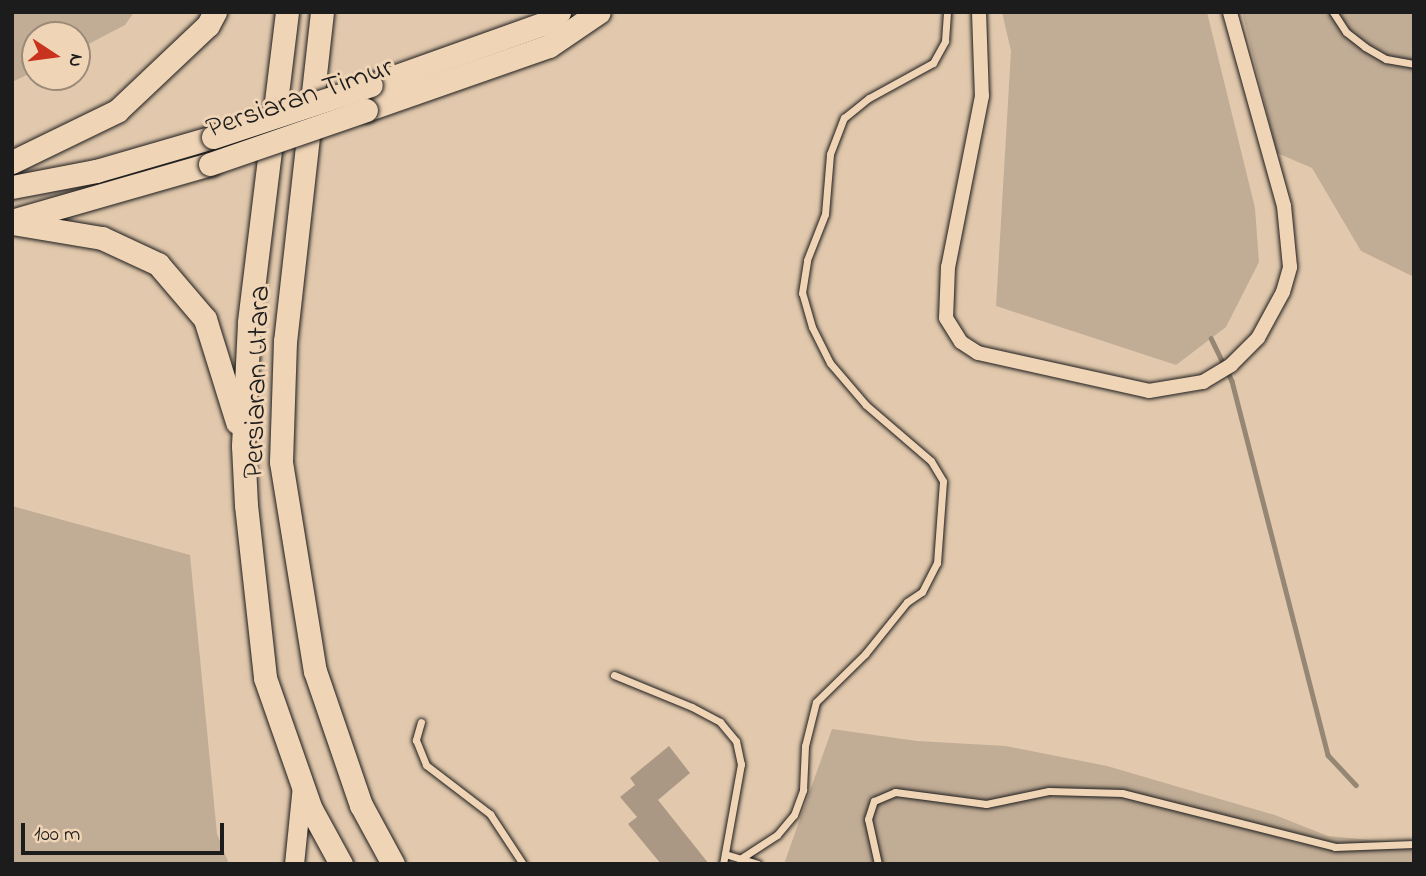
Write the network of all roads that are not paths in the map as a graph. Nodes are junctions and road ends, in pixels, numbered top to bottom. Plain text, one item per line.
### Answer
1 (215, 12) edge
2 (287, 12) edge
3 (322, 12) edge
4 (559, 12) edge
5 (599, 12) edge
6 (947, 12) edge
7 (979, 12) edge
8 (1230, 12) edge
9 (1334, 12) edge
10 (1414, 64) edge
11 (12, 162) edge
12 (12, 187) edge
13 (12, 222) edge
14 (243, 446) junction
15 (614, 676) dead end
16 (421, 722) dead end
17 (302, 785) junction
18 (1414, 844) edge
19 (725, 854) junction
20 (740, 859) junction
21 (294, 864) edge
22 (341, 864) edge
23 (393, 864) edge
24 (523, 864) edge
25 (723, 864) edge
26 (757, 864) edge
27 (878, 864) edge

1 - 11 main road
2 - 14 main road, Persiaran Utara
3 - 23 main road, Persiaran Utara
4 - 12 main road, Persiaran Timur, bridge
5 - 13 main road, Persiaran Timur, bridge
6 - 20 lane
7 - 8 street
9 - 10 lane
13 - 14 main road
14 - 17 main road, Persiaran Utara
15 - 19 lane
16 - 24 lane
17 - 21 street
17 - 22 main road, Persiaran Utara
18 - 27 lane
19 - 20 lane
19 - 25 lane
20 - 26 lane

